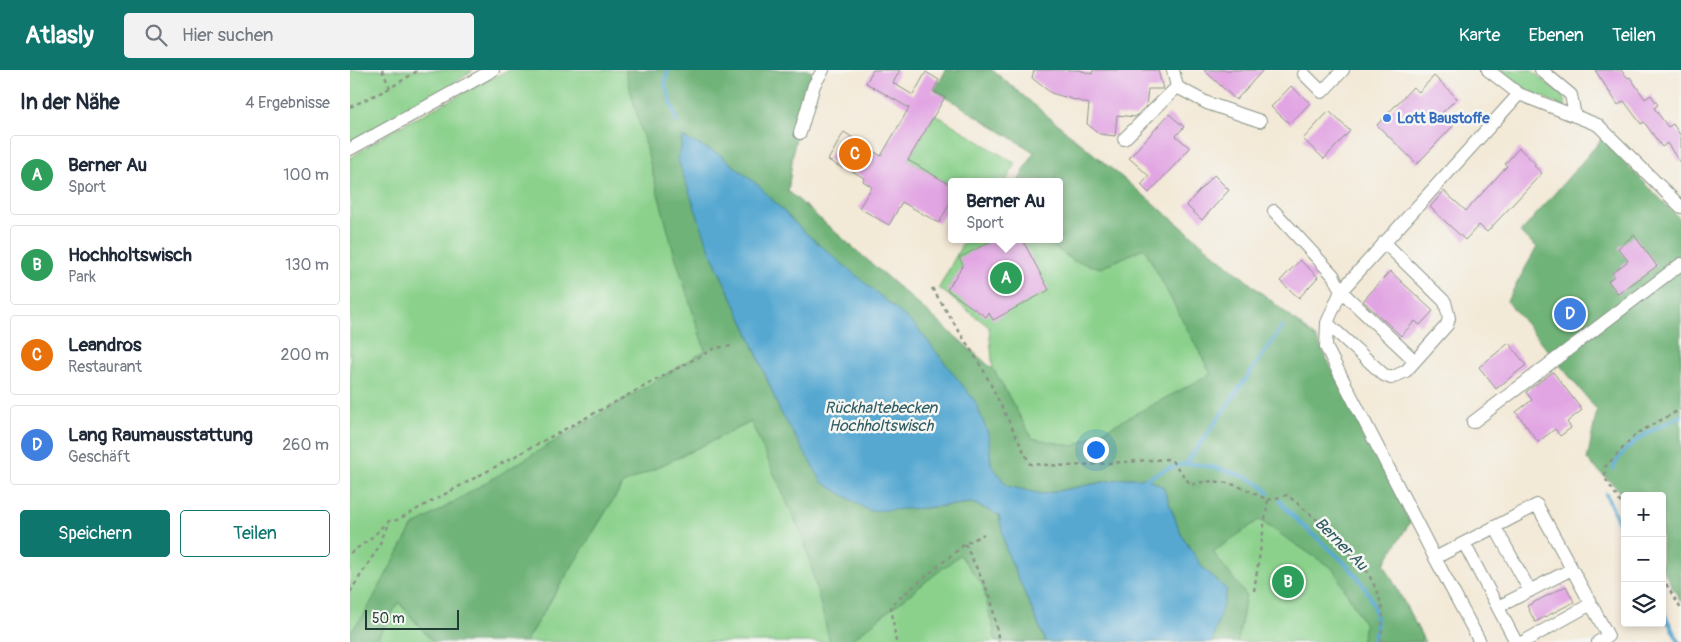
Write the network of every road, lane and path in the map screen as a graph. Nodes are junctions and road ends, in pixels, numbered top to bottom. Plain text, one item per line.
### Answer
1 (382, 70) edge
2 (419, 70) edge
3 (494, 70) edge
4 (823, 70) edge
5 (1173, 70) edge
6 (1343, 70) edge
7 (1488, 70) edge
8 (1541, 70) edge
9 (1304, 74) dead end
10 (1177, 87) junction
11 (390, 88) junction
12 (1519, 94) junction
13 (350, 107) edge
14 (1575, 116) junction
15 (1260, 122) dead end
16 (800, 133) dead end
17 (1124, 139) dead end
18 (350, 149) edge
19 (1681, 207) edge
20 (1274, 211) dead end
21 (1384, 242) junction
22 (1681, 264) edge
23 (932, 288) dead end
24 (1341, 290) junction
25 (1327, 324) junction
26 (732, 346) dead end
27 (1415, 361) junction
28 (1681, 409) edge
29 (1473, 422) dead end
30 (1268, 500) junction
31 (1621, 504) edge
32 (389, 521) junction
33 (1495, 527) junction
34 (984, 534) dead end
35 (1464, 543) junction
36 (965, 544) junction
37 (350, 553) edge
38 (1435, 558) junction
39 (1572, 569) junction
40 (1665, 582) edge
41 (1254, 591) dead end
42 (1530, 591) junction
43 (350, 592) edge
44 (1591, 604) junction
45 (1498, 607) junction
46 (1681, 609) edge
47 (896, 642) edge
48 (999, 642) edge
49 (1381, 642) edge
50 (1480, 642) edge
51 (1516, 642) edge
52 (1523, 642) edge
53 (1598, 642) edge

1 - 11 path
2 - 11 path
3 - 18 street
4 - 16 street
5 - 10 street
6 - 9 street
7 - 12 street
8 - 14 street
10 - 15 street
10 - 17 street
11 - 13 path
12 - 14 street
12 - 21 street
14 - 19 street
20 - 24 street
21 - 24 street
21 - 27 street
22 - 29 street
23 - 30 path
24 - 25 street
24 - 27 street
25 - 27 street
25 - 38 street
26 - 32 path
28 - 31 path
30 - 41 path
30 - 49 path
32 - 37 path
32 - 43 path
33 - 35 street
33 - 39 street
33 - 42 street
34 - 36 path
35 - 38 street
35 - 45 street
36 - 47 path
36 - 48 path
38 - 50 street
39 - 42 street
39 - 44 street
40 - 46 path
42 - 45 street
44 - 52 street
44 - 53 street
45 - 51 street

